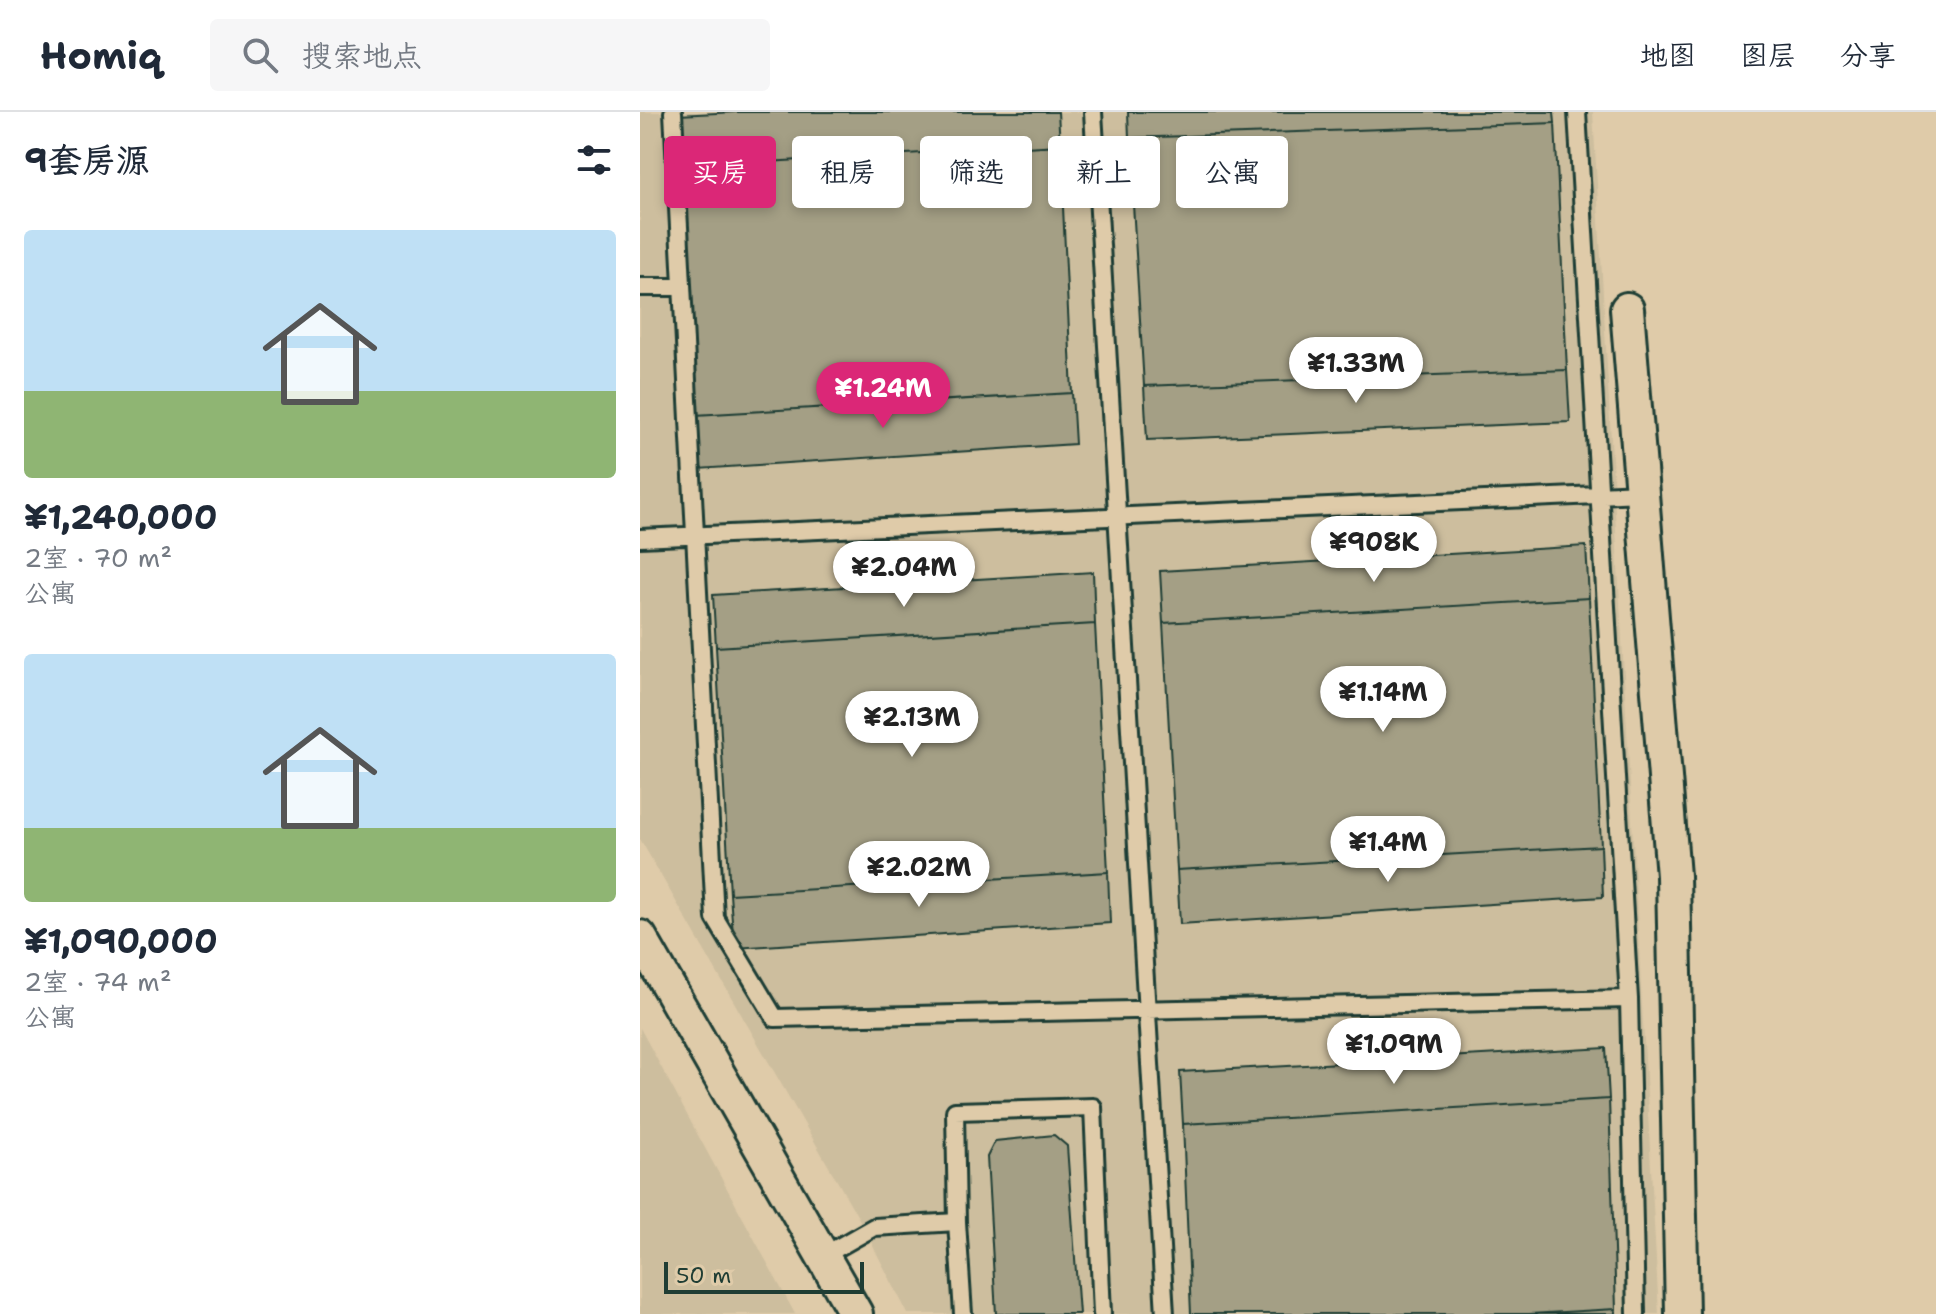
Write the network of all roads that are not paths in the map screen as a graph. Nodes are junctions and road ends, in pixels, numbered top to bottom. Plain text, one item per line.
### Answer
1 (673, 112) edge
2 (1093, 112) edge
3 (1577, 112) edge
4 (640, 287) edge
5 (682, 287) junction
6 (1627, 309) dead end
7 (1641, 493) junction
8 (1600, 496) junction
9 (1117, 517) junction
10 (695, 536) junction
11 (640, 538) edge
12 (640, 937) edge
13 (1629, 999) junction
14 (1147, 1009) junction
15 (957, 1222) junction
16 (823, 1256) junction
17 (856, 1314) edge
18 (963, 1314) edge
19 (1102, 1314) edge
20 (1165, 1314) edge
21 (1636, 1314) edge
22 (1682, 1314) edge

1 - 5 lane
2 - 9 lane
3 - 8 lane
4 - 5 lane
5 - 10 lane
6 - 7 street
7 - 8 lane
7 - 22 street
8 - 9 lane
8 - 13 lane
9 - 10 lane
9 - 14 lane
10 - 11 lane
10 - 14 lane
12 - 16 street
13 - 14 lane
13 - 21 lane
14 - 20 lane
15 - 16 lane
15 - 18 lane
15 - 19 lane
16 - 17 street

